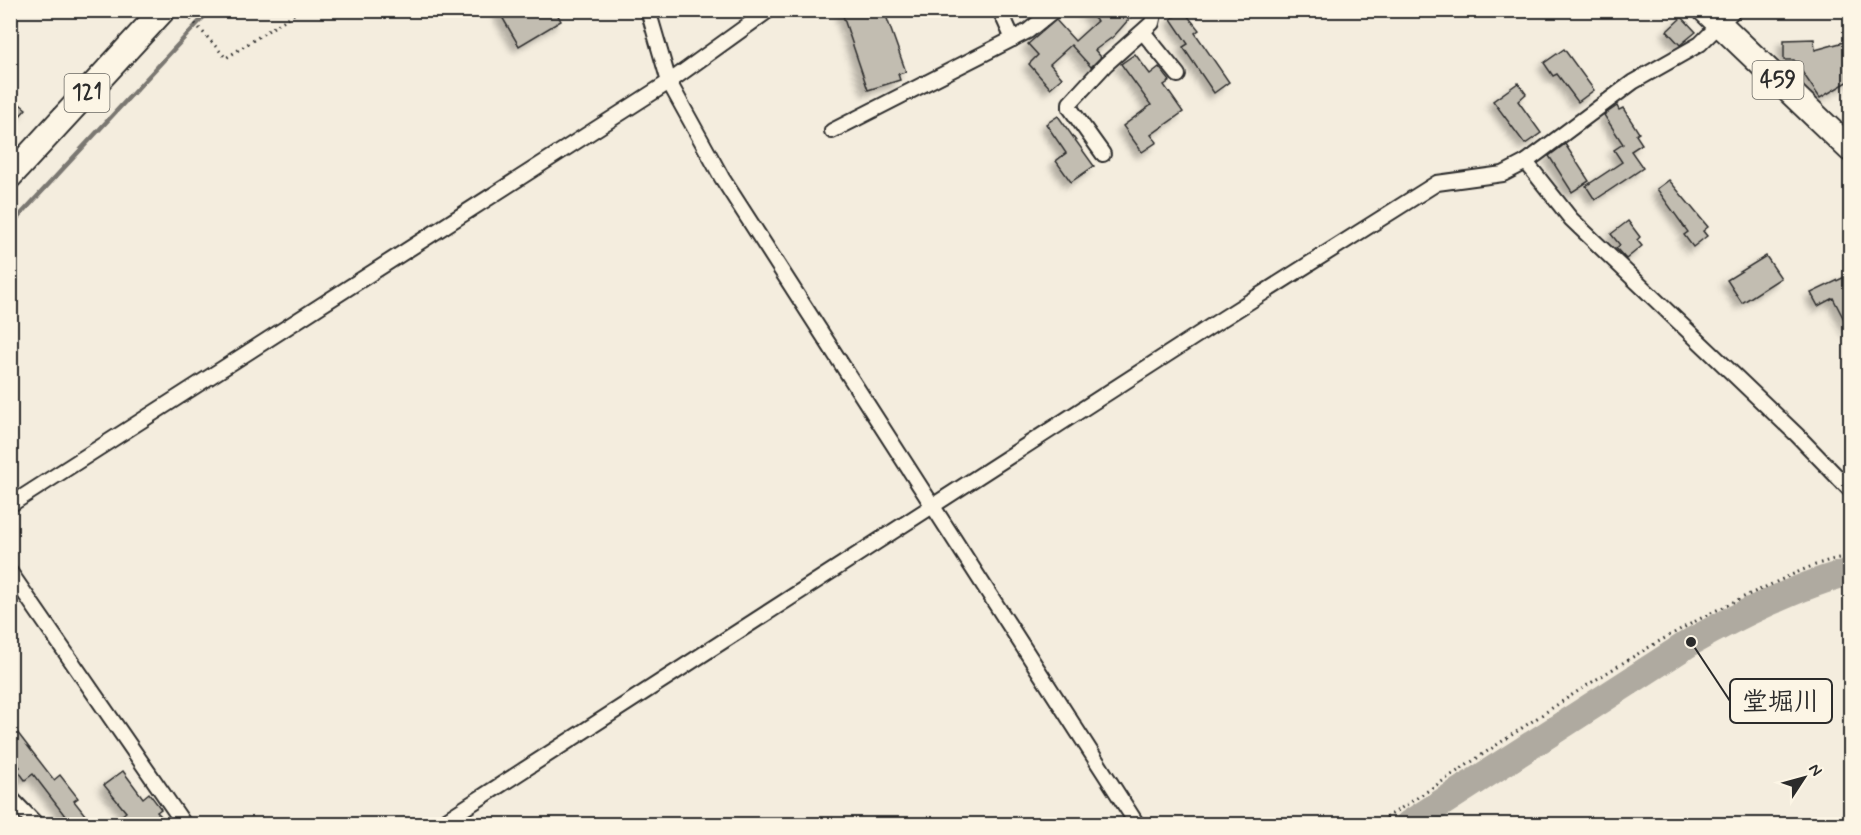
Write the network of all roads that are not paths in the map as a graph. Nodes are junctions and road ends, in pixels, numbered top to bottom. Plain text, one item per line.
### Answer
1 (164, 10) edge
2 (648, 10) edge
3 (769, 10) edge
4 (1000, 10) edge
5 (1054, 10) edge
6 (1155, 10) edge
7 (1719, 15) edge
8 (1143, 32) junction
9 (1013, 39) junction
10 (1178, 75) dead end
11 (669, 82) junction
12 (832, 131) dead end
13 (1851, 149) edge
14 (1103, 154) dead end
15 (1526, 162) junction
16 (10, 176) edge
17 (1851, 490) edge
18 (10, 505) edge
19 (933, 506) junction
20 (10, 572) edge
21 (10, 797) edge
22 (36, 825) edge
23 (184, 825) edge
24 (440, 825) edge
25 (1137, 825) edge

1 - 16 highway, 121
2 - 11 street
3 - 11 street
4 - 9 street
5 - 9 street
6 - 8 street
7 - 13 highway, 459
7 - 15 street
8 - 10 street
8 - 14 street
9 - 12 street
11 - 18 street
11 - 19 street
15 - 17 street
15 - 19 street
19 - 24 street
19 - 25 street
20 - 23 street
21 - 22 street

